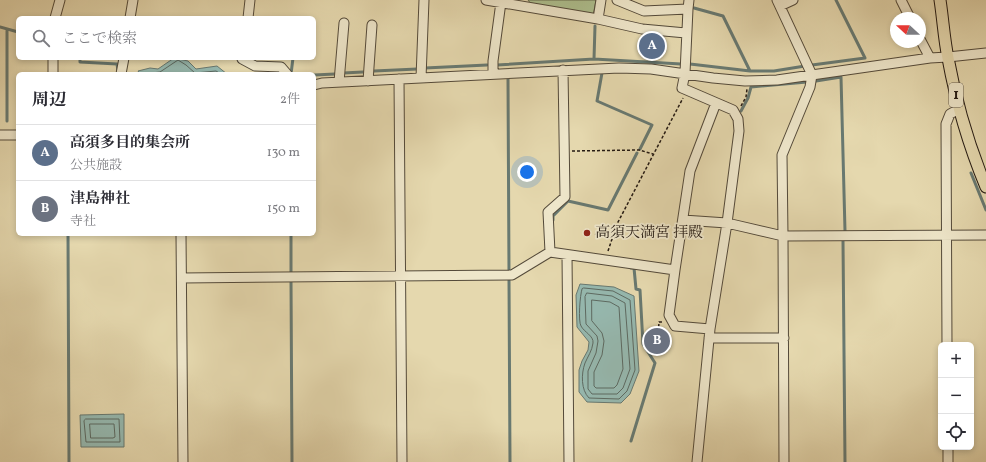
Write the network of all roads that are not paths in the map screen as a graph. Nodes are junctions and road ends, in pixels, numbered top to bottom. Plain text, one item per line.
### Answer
1 (60, 0) edge
2 (133, 0) edge
3 (250, 0) edge
4 (424, 0) edge
5 (486, 0) edge
6 (601, 0) edge
7 (617, 0) edge
8 (793, 0) edge
9 (901, 0) edge
10 (940, 0) edge
11 (501, 2) junction
12 (525, 3) edge
13 (778, 3) edge
14 (688, 5) edge
15 (907, 12) edge
16 (56, 16) edge
17 (130, 16) edge
18 (248, 16) edge
19 (598, 20) junction
20 (344, 23) dead end
21 (372, 26) dead end
22 (686, 33) junction
23 (925, 48) edge
24 (986, 53) edge
25 (948, 57) junction
26 (930, 58) junction
27 (53, 60) edge
28 (124, 60) edge
29 (244, 60) edge
30 (562, 70) junction
31 (53, 72) edge
32 (121, 72) edge
33 (285, 72) edge
34 (685, 73) junction
35 (493, 74) junction
36 (812, 75) junction
37 (420, 78) junction
38 (399, 79) junction
39 (368, 81) junction
40 (339, 82) junction
41 (316, 85) edge
42 (716, 103) junction
43 (959, 109) junction
44 (0, 135) edge
45 (16, 135) edge
46 (986, 187) edge
47 (683, 220) junction
48 (727, 224) junction
49 (986, 235) edge
50 (181, 236) edge
51 (784, 236) junction
52 (947, 236) junction
53 (550, 252) junction
54 (567, 255) junction
55 (675, 270) junction
56 (401, 275) junction
57 (182, 278) junction
58 (710, 334) junction
59 (784, 338) junction
60 (948, 342) edge
61 (948, 450) edge
62 (183, 462) edge
63 (402, 462) edge
64 (569, 462) edge
65 (696, 462) edge
66 (784, 462) edge
67 (948, 462) edge

1 - 16 street
2 - 17 street
3 - 18 street
4 - 37 street
5 - 11 street
6 - 19 street
7 - 14 street
8 - 13 street
9 - 15 street
10 - 25 main road, 1
11 - 12 street
11 - 35 street
12 - 19 street
13 - 36 street
14 - 22 street
19 - 22 street
20 - 40 street
21 - 39 street
22 - 34 street
23 - 26 street
24 - 25 street
25 - 26 street
25 - 43 main road, 1
26 - 36 street
27 - 31 street
28 - 32 street
29 - 33 street
30 - 34 street
30 - 35 street
30 - 53 street
34 - 36 street
34 - 42 street
35 - 37 street
36 - 51 street
37 - 38 street
38 - 39 street
38 - 56 street
39 - 40 street
40 - 41 street
42 - 47 street
42 - 48 street
43 - 46 main road, 1
43 - 52 street
44 - 45 street
47 - 48 street
47 - 55 street
48 - 51 street
48 - 58 street
49 - 52 street
50 - 57 street
51 - 52 street
51 - 59 street
52 - 60 street
53 - 54 street
53 - 56 street
54 - 55 street
54 - 64 street
55 - 58 street
56 - 57 street
56 - 63 street
57 - 62 street
58 - 59 street
58 - 65 street
59 - 66 street
61 - 67 street

